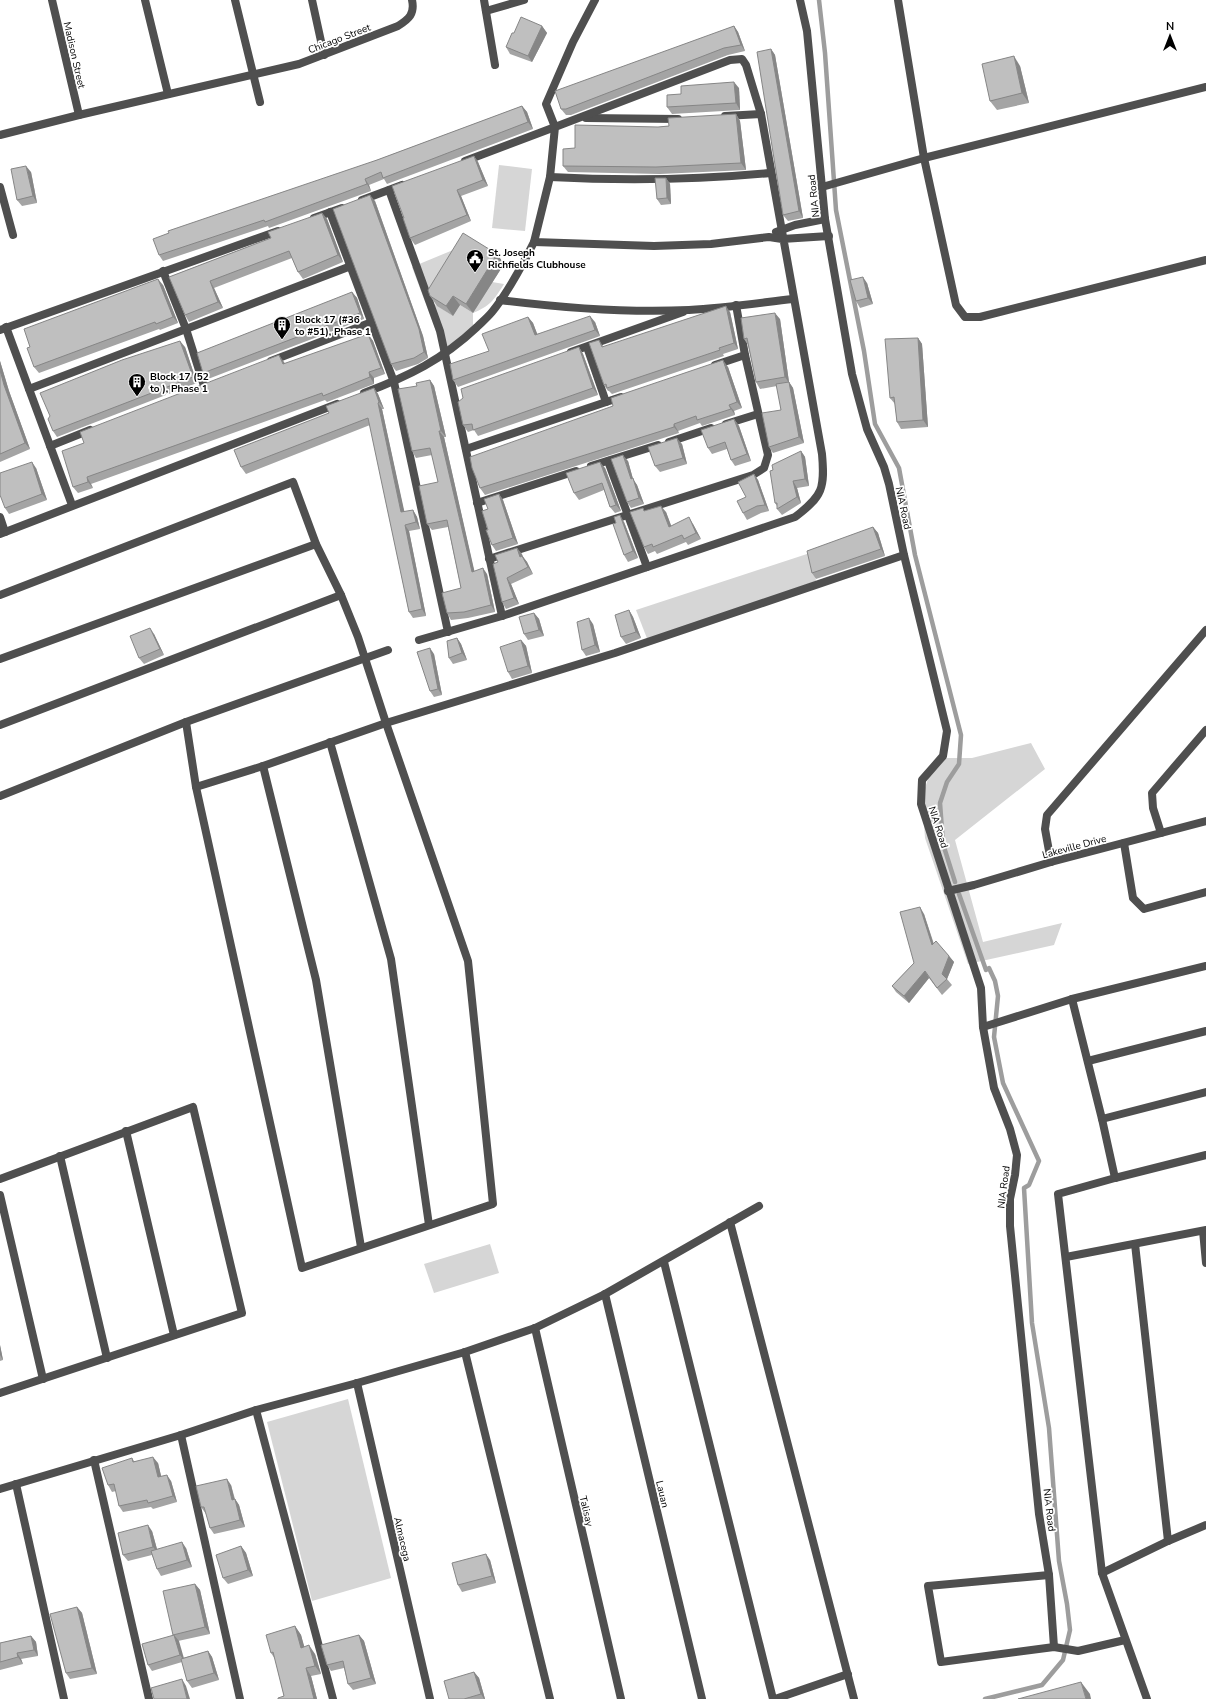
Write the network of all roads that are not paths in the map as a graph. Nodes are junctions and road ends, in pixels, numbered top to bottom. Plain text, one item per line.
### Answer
1 (52, 0) edge
2 (145, 0) edge
3 (235, 0) edge
4 (312, 0) edge
5 (412, 0) edge
6 (484, 0) edge
7 (524, 0) edge
8 (595, 0) edge
9 (800, 0) edge
10 (898, 0) edge
11 (486, 11) junction
12 (324, 54) junction
13 (495, 65) dead end
14 (253, 74) junction
15 (1206, 87) edge
16 (168, 94) junction
17 (260, 102) dead end
18 (760, 114) junction
19 (78, 115) junction
20 (714, 117) edge
21 (581, 118) junction
22 (683, 118) edge
23 (555, 127) junction
24 (0, 136) edge
25 (924, 158) junction
26 (458, 164) edge
27 (770, 173) junction
28 (550, 177) junction
29 (410, 182) edge
30 (0, 187) edge
31 (822, 187) junction
32 (389, 190) junction
33 (330, 212) junction
34 (825, 219) junction
35 (309, 220) edge
36 (287, 228) edge
37 (780, 229) junction
38 (13, 235) dead end
39 (829, 236) junction
40 (769, 237) junction
41 (782, 239) junction
42 (534, 242) junction
43 (1206, 260) edge
44 (351, 266) junction
45 (163, 272) junction
46 (793, 299) junction
47 (500, 300) junction
48 (736, 305) junction
49 (690, 310) junction
50 (372, 322) junction
51 (3, 328) edge
52 (186, 329) junction
53 (587, 347) junction
54 (446, 354) junction
55 (565, 354) edge
56 (745, 355) junction
57 (262, 364) edge
58 (708, 367) edge
59 (394, 382) junction
60 (204, 386) edge
61 (29, 389) junction
62 (628, 394) edge
63 (356, 396) edge
64 (341, 402) edge
65 (606, 402) junction
66 (758, 414) junction
67 (101, 426) edge
68 (50, 446) junction
69 (466, 449) junction
70 (608, 461) junction
71 (477, 502) junction
72 (72, 505) junction
73 (628, 515) junction
74 (0, 517) edge
75 (3, 533) edge
76 (316, 544) junction
77 (904, 556) junction
78 (490, 559) junction
79 (647, 567) junction
80 (0, 595) edge
81 (341, 595) junction
82 (502, 616) junction
83 (1206, 630) edge
84 (448, 632) junction
85 (419, 640) dead end
86 (388, 650) dead end
87 (365, 657) junction
88 (0, 659) edge
89 (186, 722) junction
90 (386, 723) junction
91 (0, 725) edge
92 (1206, 730) edge
93 (330, 742) junction
94 (264, 766) junction
95 (196, 787) junction
96 (0, 796) edge
97 (1206, 821) edge
98 (1161, 833) junction
99 (1124, 843) junction
100 (1051, 862) junction
101 (948, 891) junction
102 (1206, 892) edge
103 (1206, 966) edge
104 (1072, 999) junction
105 (990, 1025) junction
106 (1206, 1031) edge
107 (1088, 1062) junction
108 (1206, 1092) edge
109 (1102, 1118) junction
110 (126, 1131) junction
111 (1206, 1155) edge
112 (60, 1156) junction
113 (1115, 1178) junction
114 (0, 1180) edge
115 (0, 1195) edge
116 (759, 1206) dead end
117 (730, 1222) junction
118 (430, 1225) junction
119 (1204, 1231) edge
120 (1135, 1244) junction
121 (361, 1247) junction
122 (1066, 1257) junction
123 (664, 1262) junction
124 (1206, 1263) edge
125 (605, 1294) junction
126 (535, 1328) junction
127 (174, 1335) junction
128 (465, 1352) junction
129 (106, 1358) junction
130 (43, 1379) junction
131 (357, 1383) junction
132 (0, 1393) edge
133 (256, 1410) junction
134 (181, 1435) junction
135 (94, 1460) junction
136 (16, 1484) junction
137 (0, 1489) edge
138 (1206, 1525) edge
139 (1168, 1541) junction
140 (1102, 1573) junction
141 (1048, 1575) junction
142 (1125, 1640) junction
143 (1054, 1647) junction
144 (848, 1674) junction
145 (64, 1699) edge
146 (150, 1699) edge
147 (240, 1699) edge
148 (333, 1699) edge
149 (430, 1699) edge
150 (550, 1699) edge
151 (621, 1699) edge
152 (702, 1699) edge
153 (774, 1699) edge
154 (854, 1699) edge
155 (1147, 1699) edge

1 - 19 street, Madison Street
2 - 16 street
3 - 14 street
4 - 12 street
5 - 12 street, Chicago Street
6 - 11 street
7 - 11 street
8 - 23 street
9 - 31 street, NIA Road
10 - 25 street
11 - 13 street
12 - 14 street, Chicago Street
14 - 16 street, Chicago Street
14 - 17 street
15 - 25 street
16 - 19 street, Chicago Street
18 - 20 street
18 - 21 street
18 - 27 street
19 - 24 street, Chicago Street
21 - 22 street
21 - 23 street
23 - 26 street
23 - 28 street
25 - 31 street
25 - 43 street
27 - 28 street
27 - 37 street
28 - 42 street
29 - 32 street
30 - 38 street
31 - 34 street, NIA Road
32 - 33 street
32 - 54 street
33 - 35 street
33 - 44 street
34 - 37 street
34 - 39 street, NIA Road
36 - 45 street
37 - 40 street
37 - 41 street
39 - 41 street
39 - 77 street, NIA Road
40 - 41 street
40 - 42 street
41 - 46 street
42 - 47 street
44 - 50 street
44 - 52 street
45 - 51 street
45 - 52 street
46 - 48 street
46 - 79 street
47 - 49 street
47 - 54 street
48 - 49 street
48 - 56 street
49 - 53 street
50 - 57 street
50 - 59 street
51 - 61 street
52 - 60 street
52 - 61 street
53 - 55 street
53 - 65 street
54 - 59 street
54 - 69 street
56 - 58 street
56 - 66 street
59 - 63 street
59 - 84 street
61 - 68 street
62 - 65 street
64 - 72 street
65 - 69 street
66 - 70 street
66 - 73 street
67 - 68 street
68 - 72 street
69 - 71 street
70 - 71 street
70 - 73 street
71 - 78 street
72 - 75 street
73 - 78 street
73 - 79 street
74 - 75 street
76 - 80 street
76 - 81 street
76 - 88 street
77 - 90 street
77 - 101 street, NIA Road
78 - 82 street
79 - 82 street
81 - 87 street
81 - 91 street
82 - 84 street
83 - 100 street
84 - 85 street
86 - 87 street
87 - 89 street
87 - 90 street
89 - 95 street
89 - 96 street
90 - 93 street
90 - 118 street
92 - 98 street
93 - 94 street
93 - 118 street
94 - 95 street
94 - 121 street
95 - 121 street
97 - 98 street, Lakeville Drive
98 - 99 street, Lakeville Drive
99 - 100 street, Lakeville Drive
99 - 102 street
100 - 101 street, Lakeville Drive
101 - 105 street, NIA Road
103 - 104 street
104 - 105 street
104 - 107 street
105 - 141 street, NIA Road
106 - 107 street
107 - 109 street
108 - 109 street
109 - 113 street
110 - 112 street
110 - 127 street
110 - 127 street
111 - 113 street
112 - 114 street
112 - 129 street
113 - 122 street
115 - 130 street
116 - 117 street
117 - 123 street
117 - 144 street
118 - 121 street
119 - 120 street
119 - 124 street
120 - 122 street
120 - 139 street
122 - 140 street
123 - 125 street
123 - 153 street
125 - 126 street
125 - 152 street, Lauan
126 - 128 street
126 - 151 street, Talisay
127 - 129 street
128 - 131 street
128 - 150 street
129 - 130 street
130 - 132 street
131 - 133 street
131 - 149 street, Almacega
133 - 134 street
133 - 148 street
134 - 135 street
134 - 147 street
135 - 136 street
135 - 146 street
136 - 137 street
136 - 145 street
138 - 139 street
139 - 140 street
140 - 142 street
141 - 143 street, NIA Road
141 - 143 street
142 - 143 street
142 - 155 street
144 - 153 street
144 - 154 street

